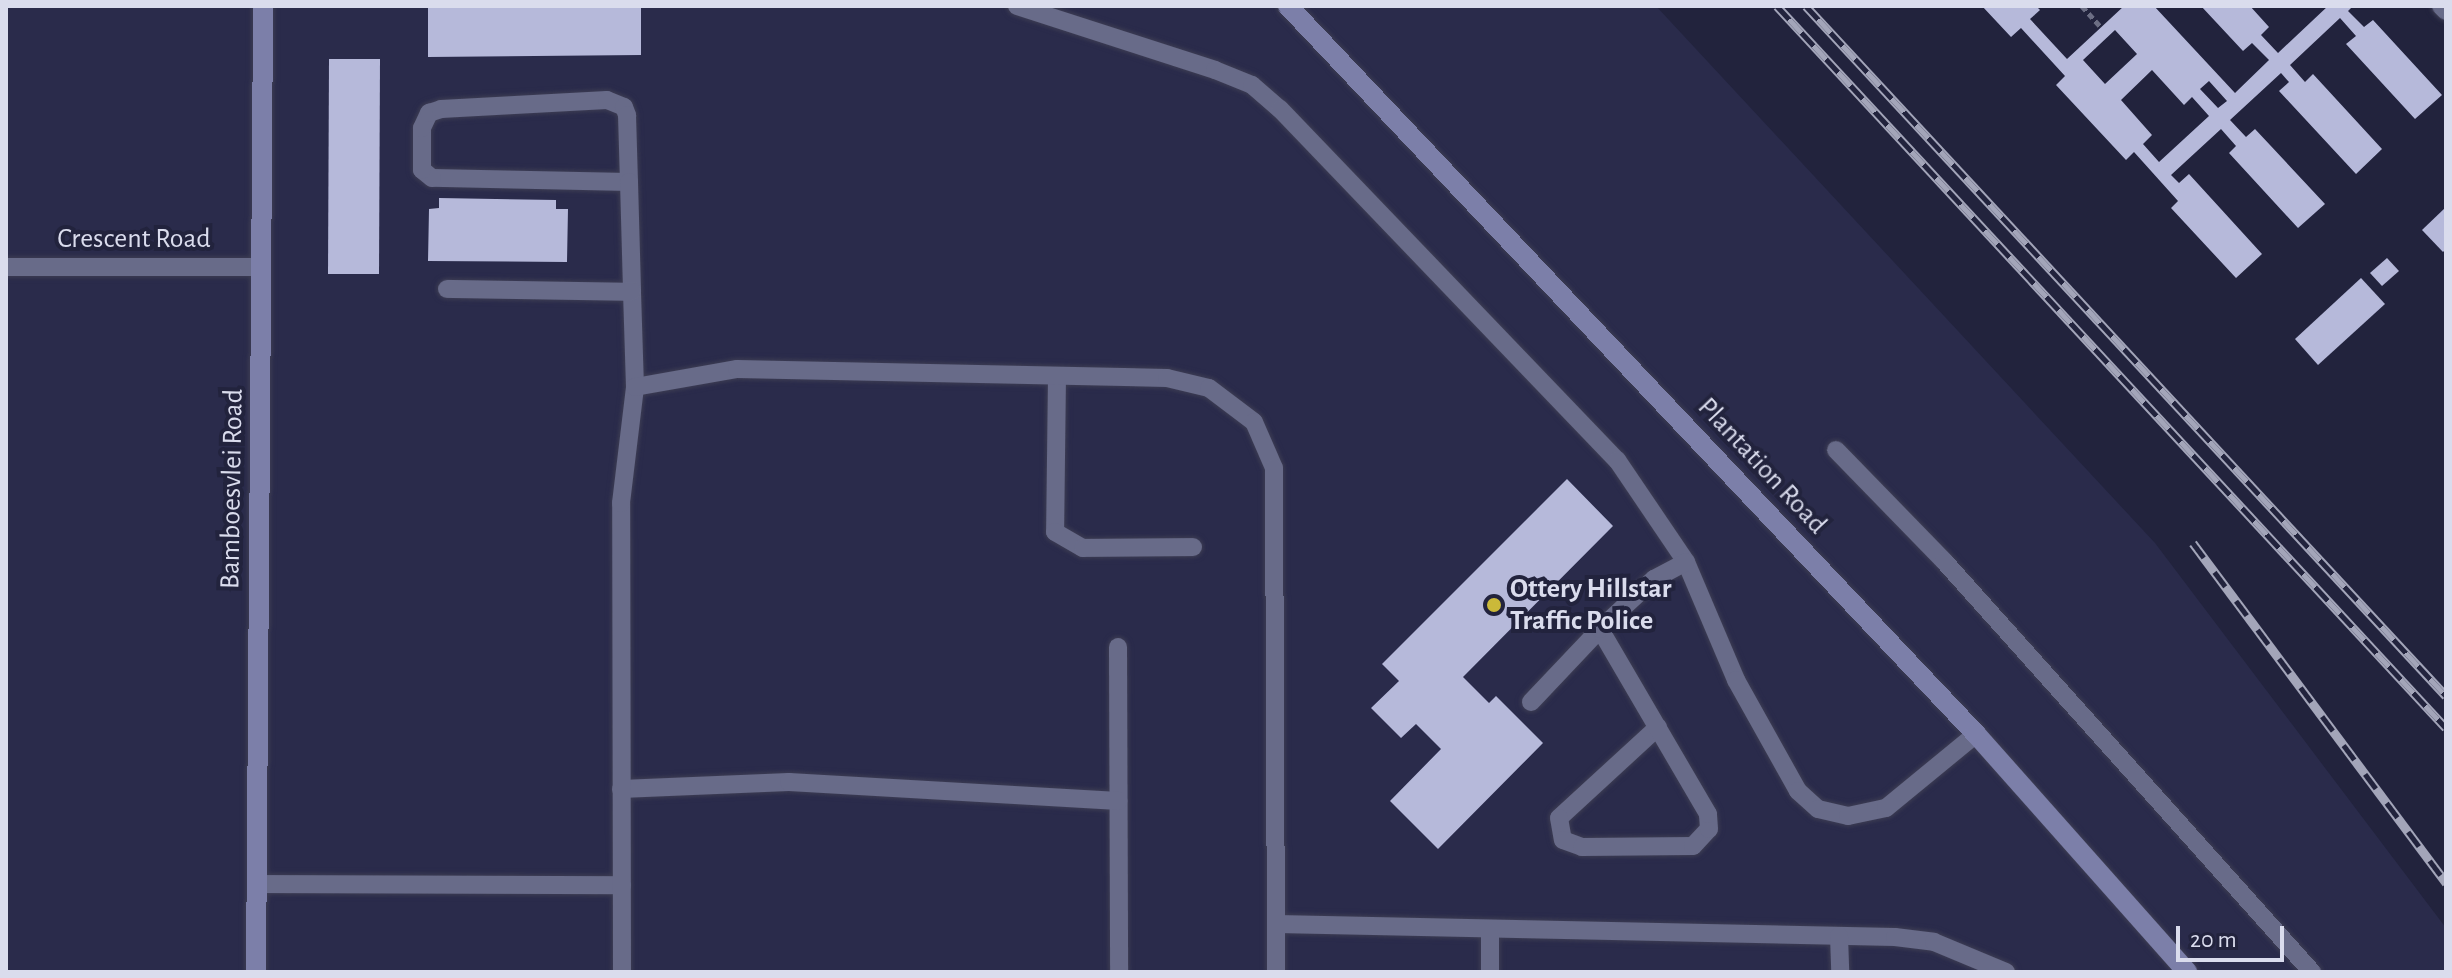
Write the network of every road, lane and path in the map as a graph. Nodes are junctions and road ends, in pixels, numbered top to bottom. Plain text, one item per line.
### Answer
1 (263, 6) edge
2 (1017, 6) edge
3 (1288, 6) edge
4 (2082, 6) edge
5 (2441, 6) edge
6 (2446, 11) edge
7 (2101, 27) dead end
8 (629, 182) junction
9 (6, 267) edge
10 (262, 267) junction
11 (447, 289) dead end
12 (632, 292) junction
13 (1057, 376) junction
14 (635, 387) junction
15 (1836, 450) dead end
16 (1193, 547) dead end
17 (1686, 562) junction
18 (1600, 629) junction
19 (1118, 647) dead end
20 (1531, 702) dead end
21 (1658, 727) junction
22 (1976, 734) junction
23 (621, 789) junction
24 (1118, 801) junction
25 (256, 884) junction
26 (622, 885) junction
27 (1277, 924) junction
28 (1490, 930) junction
29 (1839, 936) junction
30 (256, 972) edge
31 (622, 972) edge
32 (1119, 972) edge
33 (1276, 972) edge
34 (1490, 972) edge
35 (1840, 972) edge
36 (2006, 972) edge
37 (2187, 972) edge
38 (2312, 972) edge

1 - 10 street, Bamboesvlei Road
2 - 17 lane
3 - 22 street, Plantation Road
4 - 7 path
5 - 6 lane
8 - 8 lane
8 - 12 lane
9 - 10 lane, Crescent Road
10 - 25 street, Bamboesvlei Road
11 - 12 lane
12 - 14 lane
13 - 14 lane
13 - 16 lane
13 - 27 lane
14 - 23 lane
15 - 38 lane
17 - 18 lane
17 - 22 lane
18 - 20 lane
18 - 21 lane
19 - 24 lane
21 - 21 lane
22 - 37 street, Plantation Road
23 - 24 lane
23 - 26 lane
24 - 32 lane
25 - 26 lane
25 - 30 street, Bamboesvlei Road
26 - 31 lane
27 - 28 lane
27 - 33 lane
28 - 29 lane
28 - 34 lane
29 - 35 lane
29 - 36 lane

